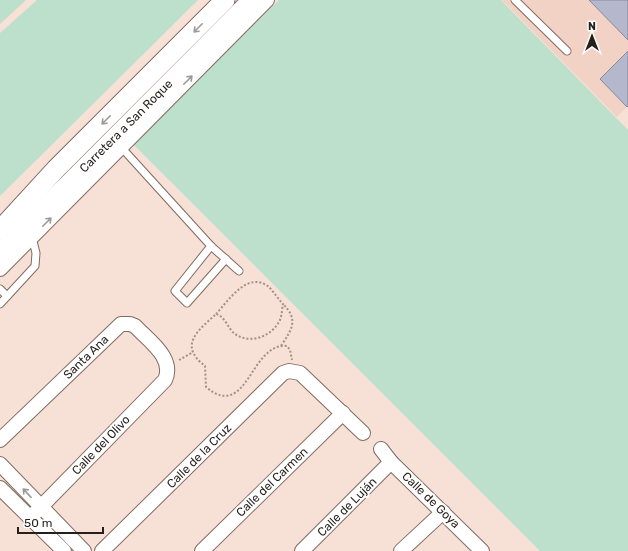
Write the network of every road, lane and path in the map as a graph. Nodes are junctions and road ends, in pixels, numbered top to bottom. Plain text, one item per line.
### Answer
1 (225, 0) edge
2 (252, 0) edge
3 (267, 0) edge
4 (515, 0) edge
5 (567, 51) dead end
6 (121, 147) junction
7 (0, 230) edge
8 (32, 237) junction
9 (211, 246) junction
10 (0, 253) edge
11 (226, 259) junction
12 (0, 269) edge
13 (239, 271) dead end
14 (0, 289) edge
15 (7, 296) junction
16 (0, 304) edge
17 (283, 304) junction
18 (216, 314) junction
19 (281, 346) junction
20 (193, 352) junction
21 (168, 367) junction
22 (298, 372) junction
23 (343, 412) junction
24 (363, 432) dead end
25 (0, 440) edge
26 (381, 449) dead end
27 (392, 462) junction
28 (0, 464) edge
29 (0, 488) edge
30 (41, 508) junction
31 (443, 512) junction
32 (30, 518) junction
33 (64, 551) edge
34 (84, 551) edge
35 (102, 551) edge
36 (202, 551) edge
37 (302, 551) edge
38 (401, 551) edge
39 (482, 551) edge

1 -> 7 main road, Carretera a San Roque
2 - 10 main road, Carretera a San Roque
6 -> 3 street
4 - 5 lane
8 -> 6 street
6 - 9 lane
8 - 12 street
8 - 15 lane
9 - 11 lane
9 - 11 lane
11 - 13 lane
14 - 15 lane
15 - 16 lane
17 - 18 path
17 - 18 path
17 - 19 path
18 - 20 path
19 - 20 path
19 - 22 path
20 - 21 path
21 - 25 street, Santa Ana
21 - 30 street, Calle del Olivo
22 - 23 street
22 - 35 street, Calle de la Cruz
23 - 24 street
23 - 36 street, Calle del Carmen
26 - 27 street, Calle de Goya
27 - 31 street, Calle de Goya
27 - 37 street, Calle de Luján
30 -> 28 street
29 - 32 street
30 - 32 street, Calle del Olivo
30 - 34 street
31 - 38 street
31 - 39 street, Calle de Goya
32 - 33 street

